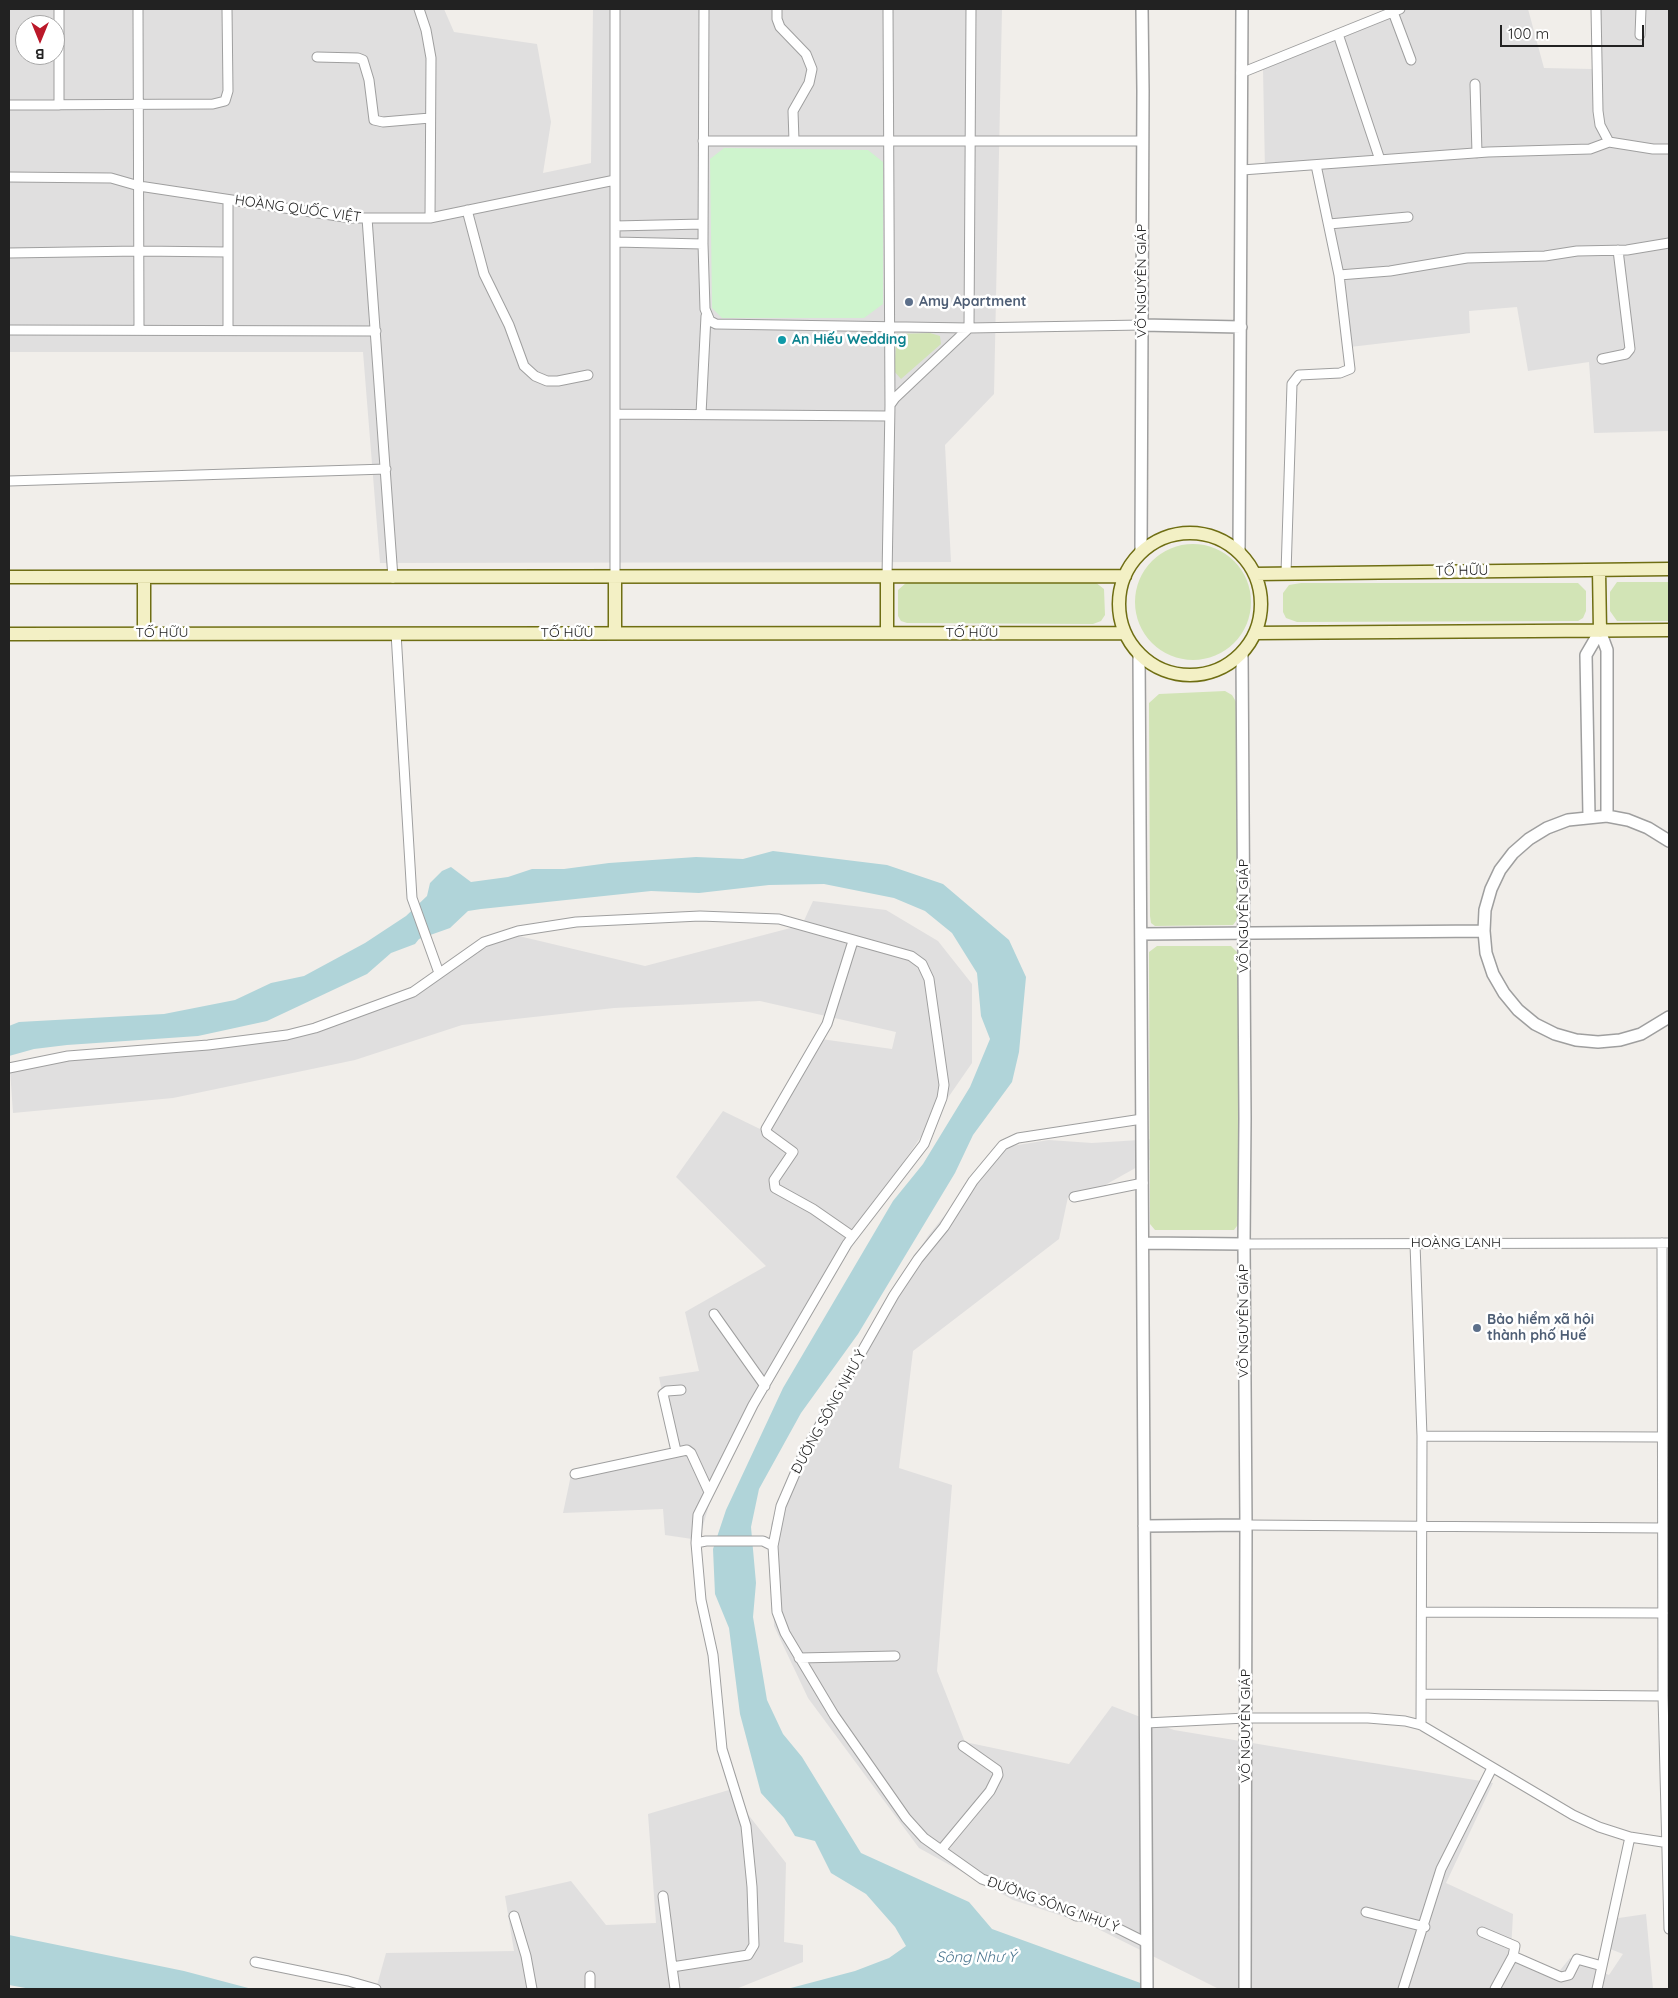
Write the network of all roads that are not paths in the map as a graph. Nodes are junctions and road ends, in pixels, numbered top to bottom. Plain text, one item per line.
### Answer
1 (59, 9) edge
2 (138, 9) edge
3 (227, 9) edge
4 (419, 9) edge
5 (615, 9) edge
6 (704, 9) edge
7 (777, 9) edge
8 (888, 9) edge
9 (971, 9) edge
10 (1142, 9) edge
11 (1242, 9) edge
12 (1596, 9) edge
13 (1641, 9) edge
14 (1396, 10) edge
15 (1338, 34) junction
16 (1640, 35) dead end
17 (317, 57) dead end
18 (1411, 60) dead end
19 (1241, 74) junction
20 (1475, 84) dead end
21 (9, 105) edge
22 (59, 105) junction
23 (138, 105) junction
24 (430, 118) junction
25 (703, 141) junction
26 (794, 141) junction
27 (889, 141) junction
28 (1143, 141) junction
29 (969, 142) junction
30 (1609, 142) junction
31 (1669, 149) edge
32 (1477, 153) junction
33 (1380, 160) junction
34 (1316, 166) junction
35 (1242, 170) junction
36 (9, 178) edge
37 (615, 180) junction
38 (139, 186) junction
39 (228, 200) junction
40 (467, 210) junction
41 (1408, 217) dead end
42 (367, 218) junction
43 (430, 218) junction
44 (703, 224) junction
45 (1329, 224) junction
46 (615, 226) junction
47 (615, 242) junction
48 (1669, 243) edge
49 (704, 244) junction
50 (1618, 250) junction
51 (139, 251) junction
52 (228, 252) junction
53 (9, 253) edge
54 (1339, 275) junction
55 (706, 316) junction
56 (1142, 325) junction
57 (888, 326) junction
58 (1240, 327) junction
59 (969, 328) junction
60 (139, 329) junction
61 (9, 330) edge
62 (228, 330) junction
63 (376, 332) junction
64 (1602, 359) dead end
65 (588, 375) dead end
66 (890, 405) junction
67 (615, 414) junction
68 (701, 414) junction
69 (888, 416) junction
70 (386, 469) junction
71 (9, 481) edge
72 (1141, 552) junction
73 (1239, 552) junction
74 (1669, 569) edge
75 (1599, 570) junction
76 (1286, 573) junction
77 (1255, 574) junction
78 (615, 576) junction
79 (1125, 576) junction
80 (9, 577) edge
81 (144, 577) junction
82 (887, 577) junction
83 (393, 578) junction
84 (1669, 630) edge
85 (1600, 631) junction
86 (144, 633) junction
87 (396, 633) junction
88 (615, 633) junction
89 (887, 633) junction
90 (1126, 633) junction
91 (1255, 633) junction
92 (9, 634) edge
93 (1139, 653) junction
94 (1242, 653) junction
95 (1587, 700) junction
96 (1607, 700) junction
97 (1588, 768) junction
98 (1607, 768) junction
99 (1589, 816) junction
100 (1607, 816) junction
101 (1669, 841) edge
102 (1484, 932) junction
103 (1141, 934) junction
104 (1244, 934) junction
105 (853, 941) junction
106 (439, 973) junction
107 (1669, 1017) edge
108 (9, 1068) edge
109 (1142, 1119) junction
110 (1144, 1184) junction
111 (1074, 1197) dead end
112 (852, 1236) junction
113 (1144, 1243) junction
114 (1666, 1243) edge
115 (1244, 1244) junction
116 (1415, 1244) junction
117 (714, 1314) dead end
118 (765, 1386) junction
119 (682, 1390) dead end
120 (1422, 1436) junction
121 (1662, 1437) junction
122 (676, 1451) junction
123 (575, 1474) dead end
124 (709, 1492) junction
125 (1246, 1525) junction
126 (1144, 1526) junction
127 (1422, 1526) junction
128 (1662, 1528) junction
129 (701, 1542) junction
130 (773, 1546) junction
131 (1422, 1612) junction
132 (1663, 1613) junction
133 (895, 1656) dead end
134 (799, 1658) junction
135 (1422, 1694) junction
136 (1662, 1696) junction
137 (1246, 1718) junction
138 (1146, 1723) junction
139 (1421, 1725) junction
140 (962, 1746) dead end
141 (1492, 1768) junction
142 (1630, 1836) junction
143 (1668, 1843) edge
144 (941, 1850) junction
145 (663, 1896) dead end
146 (1366, 1912) dead end
147 (514, 1916) dead end
148 (1425, 1926) junction
149 (1669, 1929) edge
150 (1482, 1932) dead end
151 (1147, 1943) junction
152 (1513, 1956) junction
153 (255, 1962) dead end
154 (1602, 1966) junction
155 (672, 1967) junction
156 (590, 1976) dead end
157 (376, 1989) edge
158 (532, 1989) edge
159 (590, 1989) edge
160 (674, 1989) edge
161 (1147, 1989) edge
162 (1245, 1989) edge
163 (1403, 1989) edge
164 (1495, 1989) edge
165 (1597, 1989) edge

1 - 22 street
2 - 23 street
3 - 23 street
4 - 24 street
5 - 37 street
6 - 25 street
7 - 26 street
8 - 27 street
9 - 29 street
10 - 28 street, VÕ NGUYÊN GIÁP
11 - 19 street
12 - 30 street
13 - 16 street
14 - 15 street
14 - 18 street
15 - 19 street
15 - 33 street
17 - 24 street
19 - 35 street
20 - 32 street
21 - 22 street
22 - 23 street
23 - 38 street
24 - 43 street
25 - 26 street
25 - 44 street
26 - 27 street
27 - 29 street
27 - 57 street
28 - 29 street
28 - 56 street, VÕ NGUYÊN GIÁP
29 - 59 street
30 - 31 street
30 - 32 street
32 - 33 street
33 - 34 street
34 - 35 street
34 - 45 street
35 - 58 street
36 - 38 street, HOÀNG QUỐC VIỆT
37 - 40 street, HOÀNG QUỐC VIỆT
37 - 46 street
38 - 39 street, HOÀNG QUỐC VIỆT
38 - 51 street
39 - 42 street, HOÀNG QUỐC VIỆT
39 - 52 street
40 - 43 street, HOÀNG QUỐC VIỆT
40 - 65 street
41 - 45 street
42 - 43 street, HOÀNG QUỐC VIỆT
42 - 63 street
44 - 46 street
44 - 49 street
45 - 54 street
46 - 47 street
47 - 49 street
47 - 67 street
48 - 50 street
49 - 55 street
50 - 54 street
50 - 64 street
51 - 52 street
51 - 53 street
51 - 60 street
52 - 62 street
54 - 76 street
55 - 57 street
55 - 68 street
56 - 58 street
56 - 59 street
56 - 72 street, VÕ NGUYÊN GIÁP
57 - 59 street
57 - 66 street
58 - 73 street
59 - 66 street
60 - 61 street
60 - 62 street
62 - 63 street
63 - 70 street
66 - 69 street
67 - 68 street
67 - 78 street
68 - 69 street
69 - 82 street
70 - 71 street
70 - 83 street
72 - 73 main road
72 - 79 main road
73 - 77 main road
74 - 75 main road, TỐ HỮU
75 - 76 main road, TỐ HỮU
75 - 85 main road
76 - 77 main road, TỐ HỮU
77 - 91 main road
78 - 82 main road
78 - 83 main road
78 - 88 main road
79 - 82 main road
79 - 90 main road
80 - 81 main road
81 - 83 main road
81 - 86 main road
82 - 89 main road
84 - 85 main road
85 - 91 main road
85 - 95 street
85 - 96 street
86 - 87 main road, TỐ HỮU
86 - 92 main road, TỐ HỮU
87 - 88 main road, TỐ HỮU
87 - 106 street
88 - 89 main road, TỐ HỮU
89 - 90 main road, TỐ HỮU
90 - 93 main road
91 - 94 main road
93 - 94 main road
93 - 103 street
94 - 104 street, VÕ NGUYÊN GIÁP
95 - 96 street
95 - 97 street
96 - 98 street
97 - 98 street
97 - 99 street
98 - 100 street
99 - 100 street
99 - 102 street
100 - 101 street
102 - 104 street
102 - 107 street
103 - 104 street
103 - 109 street
104 - 115 street, VÕ NGUYÊN GIÁP
105 - 106 street
105 - 112 street
105 - 112 street
106 - 108 street
109 - 110 street
109 - 130 street, ĐƯỜNG SÔNG NHƯ Ý
110 - 111 street
110 - 113 street
112 - 118 street
113 - 115 street
113 - 126 street
114 - 116 street, HOÀNG LANH
114 - 121 street
115 - 116 street, HOÀNG LANH
115 - 125 street, VÕ NGUYÊN GIÁP
116 - 120 street
117 - 118 street
118 - 124 street
119 - 122 street
120 - 121 street
120 - 127 street
121 - 128 street
122 - 123 street
122 - 124 street
124 - 129 street
125 - 126 street
125 - 127 street
125 - 137 street, VÕ NGUYÊN GIÁP
126 - 138 street
127 - 128 street
127 - 131 street
128 - 132 street
129 - 130 street
129 - 155 street
130 - 134 street, ĐƯỜNG SÔNG NHƯ Ý
131 - 132 street
131 - 135 street
132 - 136 street
133 - 134 street
134 - 144 street, ĐƯỜNG SÔNG NHƯ Ý
135 - 136 street
135 - 139 street
136 - 143 street
137 - 138 street
137 - 139 street
137 - 162 street, VÕ NGUYÊN GIÁP
138 - 151 street
139 - 141 street
140 - 144 street
141 - 142 street
141 - 148 street
142 - 143 street
142 - 154 street
143 - 149 street
144 - 151 street, ĐƯỜNG SÔNG NHƯ Ý
145 - 155 street
146 - 148 street
147 - 158 street
148 - 163 street
150 - 152 street
151 - 161 street
152 - 154 street
152 - 164 street
153 - 157 street
154 - 165 street
155 - 160 street
156 - 159 street

